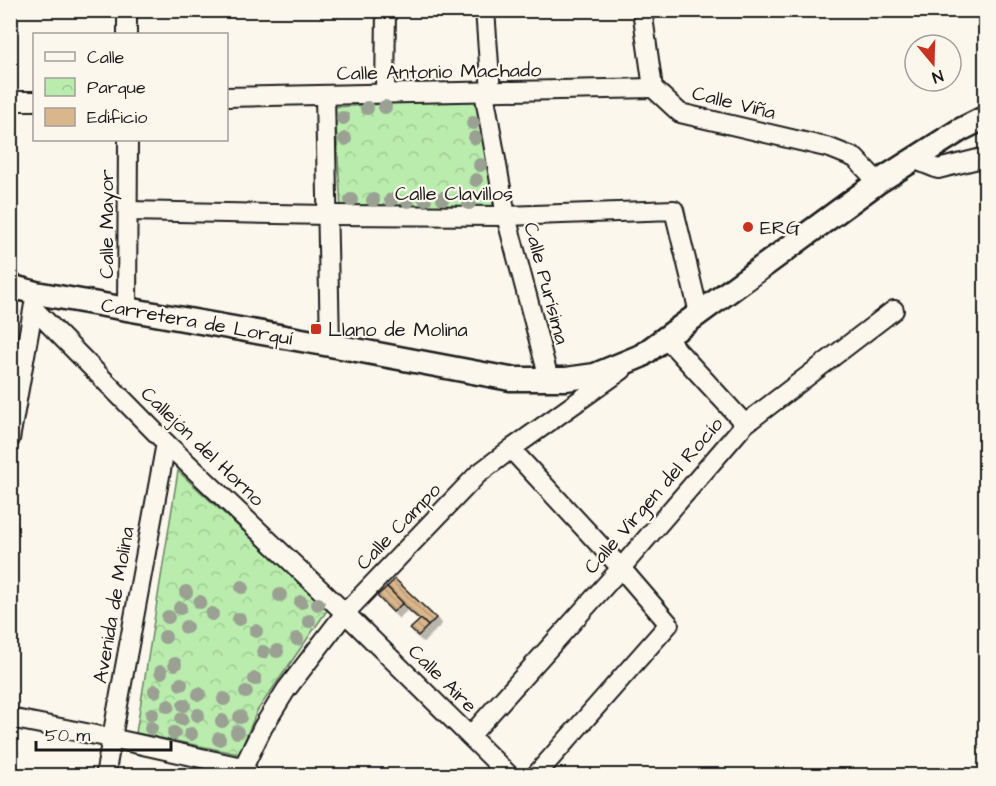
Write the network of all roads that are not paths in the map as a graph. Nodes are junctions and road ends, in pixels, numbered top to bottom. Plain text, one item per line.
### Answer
1 (127, 10) edge
2 (386, 10) edge
3 (485, 10) edge
4 (642, 10) edge
5 (127, 33) edge
6 (652, 88) junction
7 (488, 92) junction
8 (385, 95) junction
9 (325, 96) junction
10 (228, 97) edge
11 (10, 101) edge
12 (33, 101) edge
13 (986, 117) edge
14 (128, 141) edge
15 (986, 157) edge
16 (913, 159) junction
17 (878, 182) junction
18 (128, 211) junction
19 (328, 215) junction
20 (506, 216) junction
21 (10, 286) edge
22 (35, 301) junction
23 (127, 309) junction
24 (894, 310) dead end
25 (699, 313) junction
26 (666, 338) junction
27 (330, 345) junction
28 (641, 356) junction
29 (549, 379) junction
30 (745, 424) junction
31 (10, 439) edge
32 (166, 443) junction
33 (511, 449) junction
34 (621, 568) junction
35 (345, 613) junction
36 (10, 718) edge
37 (471, 736) junction
38 (111, 738) junction
39 (244, 773) edge
40 (105, 776) edge
41 (510, 776) edge
42 (535, 776) edge

1 - 5 street
2 - 8 street
3 - 7 street, Calle Purísima
4 - 6 street
6 - 7 street, Calle Antonio Machado
6 - 17 street, Calle Viña
7 - 8 street, Calle Antonio Machado
7 - 20 street, Calle Purísima
8 - 9 street, Calle Antonio Machado
9 - 10 street, Calle Antonio Machado
9 - 19 street
11 - 12 street
13 - 16 main road, Carretera de Lorquí
14 - 18 street, Calle Mayor
15 - 16 street
16 - 17 main road, Carretera de Lorquí
17 - 25 main road, Carretera de Lorquí
18 - 19 street, Calle Clavillos
18 - 23 street, Calle Mayor
19 - 20 street, Calle Clavillos
19 - 27 street
20 - 25 street, Calle Clavillos
20 - 29 street, Calle Purísima
21 - 22 main road, Carretera de Lorquí
22 - 23 main road, Carretera de Lorquí
22 - 31 street
22 - 32 street, Callejón del Horno
23 - 27 main road, Carretera de Lorquí
24 - 30 street, Calle Virgen del Rocío
25 - 26 main road, Carretera de Lorquí
26 - 28 main road, Carretera de Lorquí
26 - 30 street
27 - 29 main road, Carretera de Lorquí
28 - 29 main road, Carretera de Lorquí
28 - 33 street, Calle Campo
30 - 34 street, Calle Virgen del Rocío
32 - 35 street, Callejón del Horno
32 - 38 street, Avenida de Molina
33 - 34 street
33 - 35 street, Calle Campo
34 - 37 street, Calle Virgen del Rocío
34 - 42 street
35 - 37 street, Calle Aire
35 - 39 street, Calle Campo
36 - 38 street
37 - 41 street, Calle Aire
38 - 39 street
38 - 40 street, Avenida de Molina

